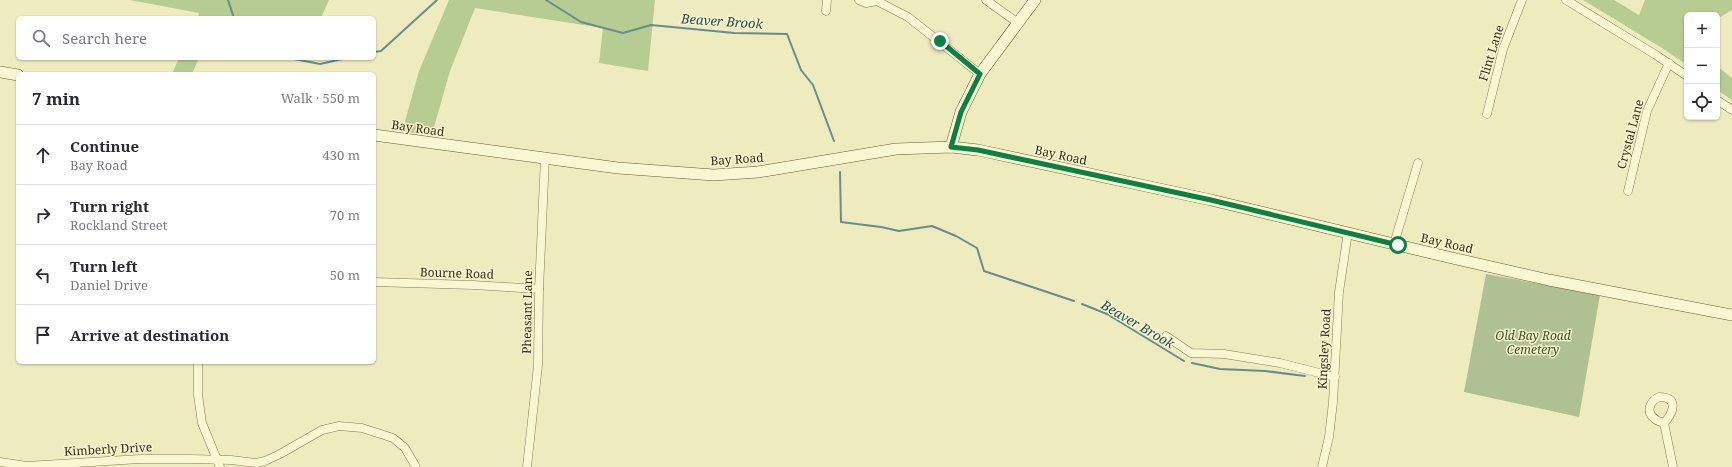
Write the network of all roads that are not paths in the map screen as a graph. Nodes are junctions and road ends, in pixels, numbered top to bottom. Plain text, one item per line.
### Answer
1 (827, 0) edge
2 (859, 0) edge
3 (986, 0) edge
4 (1035, 0) edge
5 (1522, 0) edge
6 (877, 1) edge
7 (1570, 1) edge
8 (826, 11) dead end
9 (1018, 23) junction
10 (1669, 63) junction
11 (0, 72) edge
12 (980, 74) junction
13 (1684, 74) edge
14 (16, 75) edge
15 (1720, 102) edge
16 (1732, 110) edge
17 (1487, 114) dead end
18 (376, 135) edge
19 (951, 147) junction
20 (544, 158) junction
21 (1418, 163) dead end
22 (1628, 191) dead end
23 (1348, 232) junction
24 (1394, 244) junction
25 (376, 282) edge
26 (539, 289) junction
27 (1732, 315) edge
28 (1166, 336) dead end
29 (198, 364) edge
30 (1335, 377) junction
31 (1664, 423) dead end
32 (0, 462) edge
33 (219, 463) edge
34 (416, 467) edge
35 (528, 467) edge
36 (1322, 467) edge
37 (1673, 467) edge

1 - 8 street
2 - 6 street
3 - 9 street
4 - 9 main road
5 - 17 street, Flint Lane
6 - 12 street
7 - 10 street
9 - 12 main road
10 - 13 street
10 - 22 street, Crystal Lane
11 - 14 main road
12 - 19 main road
15 - 16 street
18 - 20 main road, Bay Road
19 - 20 main road, Bay Road
19 - 23 main road, Bay Road
20 - 26 street, Pheasant Lane
21 - 24 street
23 - 24 main road, Bay Road
23 - 30 street, Kingsley Road
24 - 27 main road, Bay Road
25 - 26 street, Bourne Road
26 - 35 street, Pheasant Lane
28 - 30 street
29 - 33 street
30 - 36 street, Kingsley Road
31 - 37 street
32 - 33 street, Kimberly Drive
33 - 34 street, Kimberly Drive

